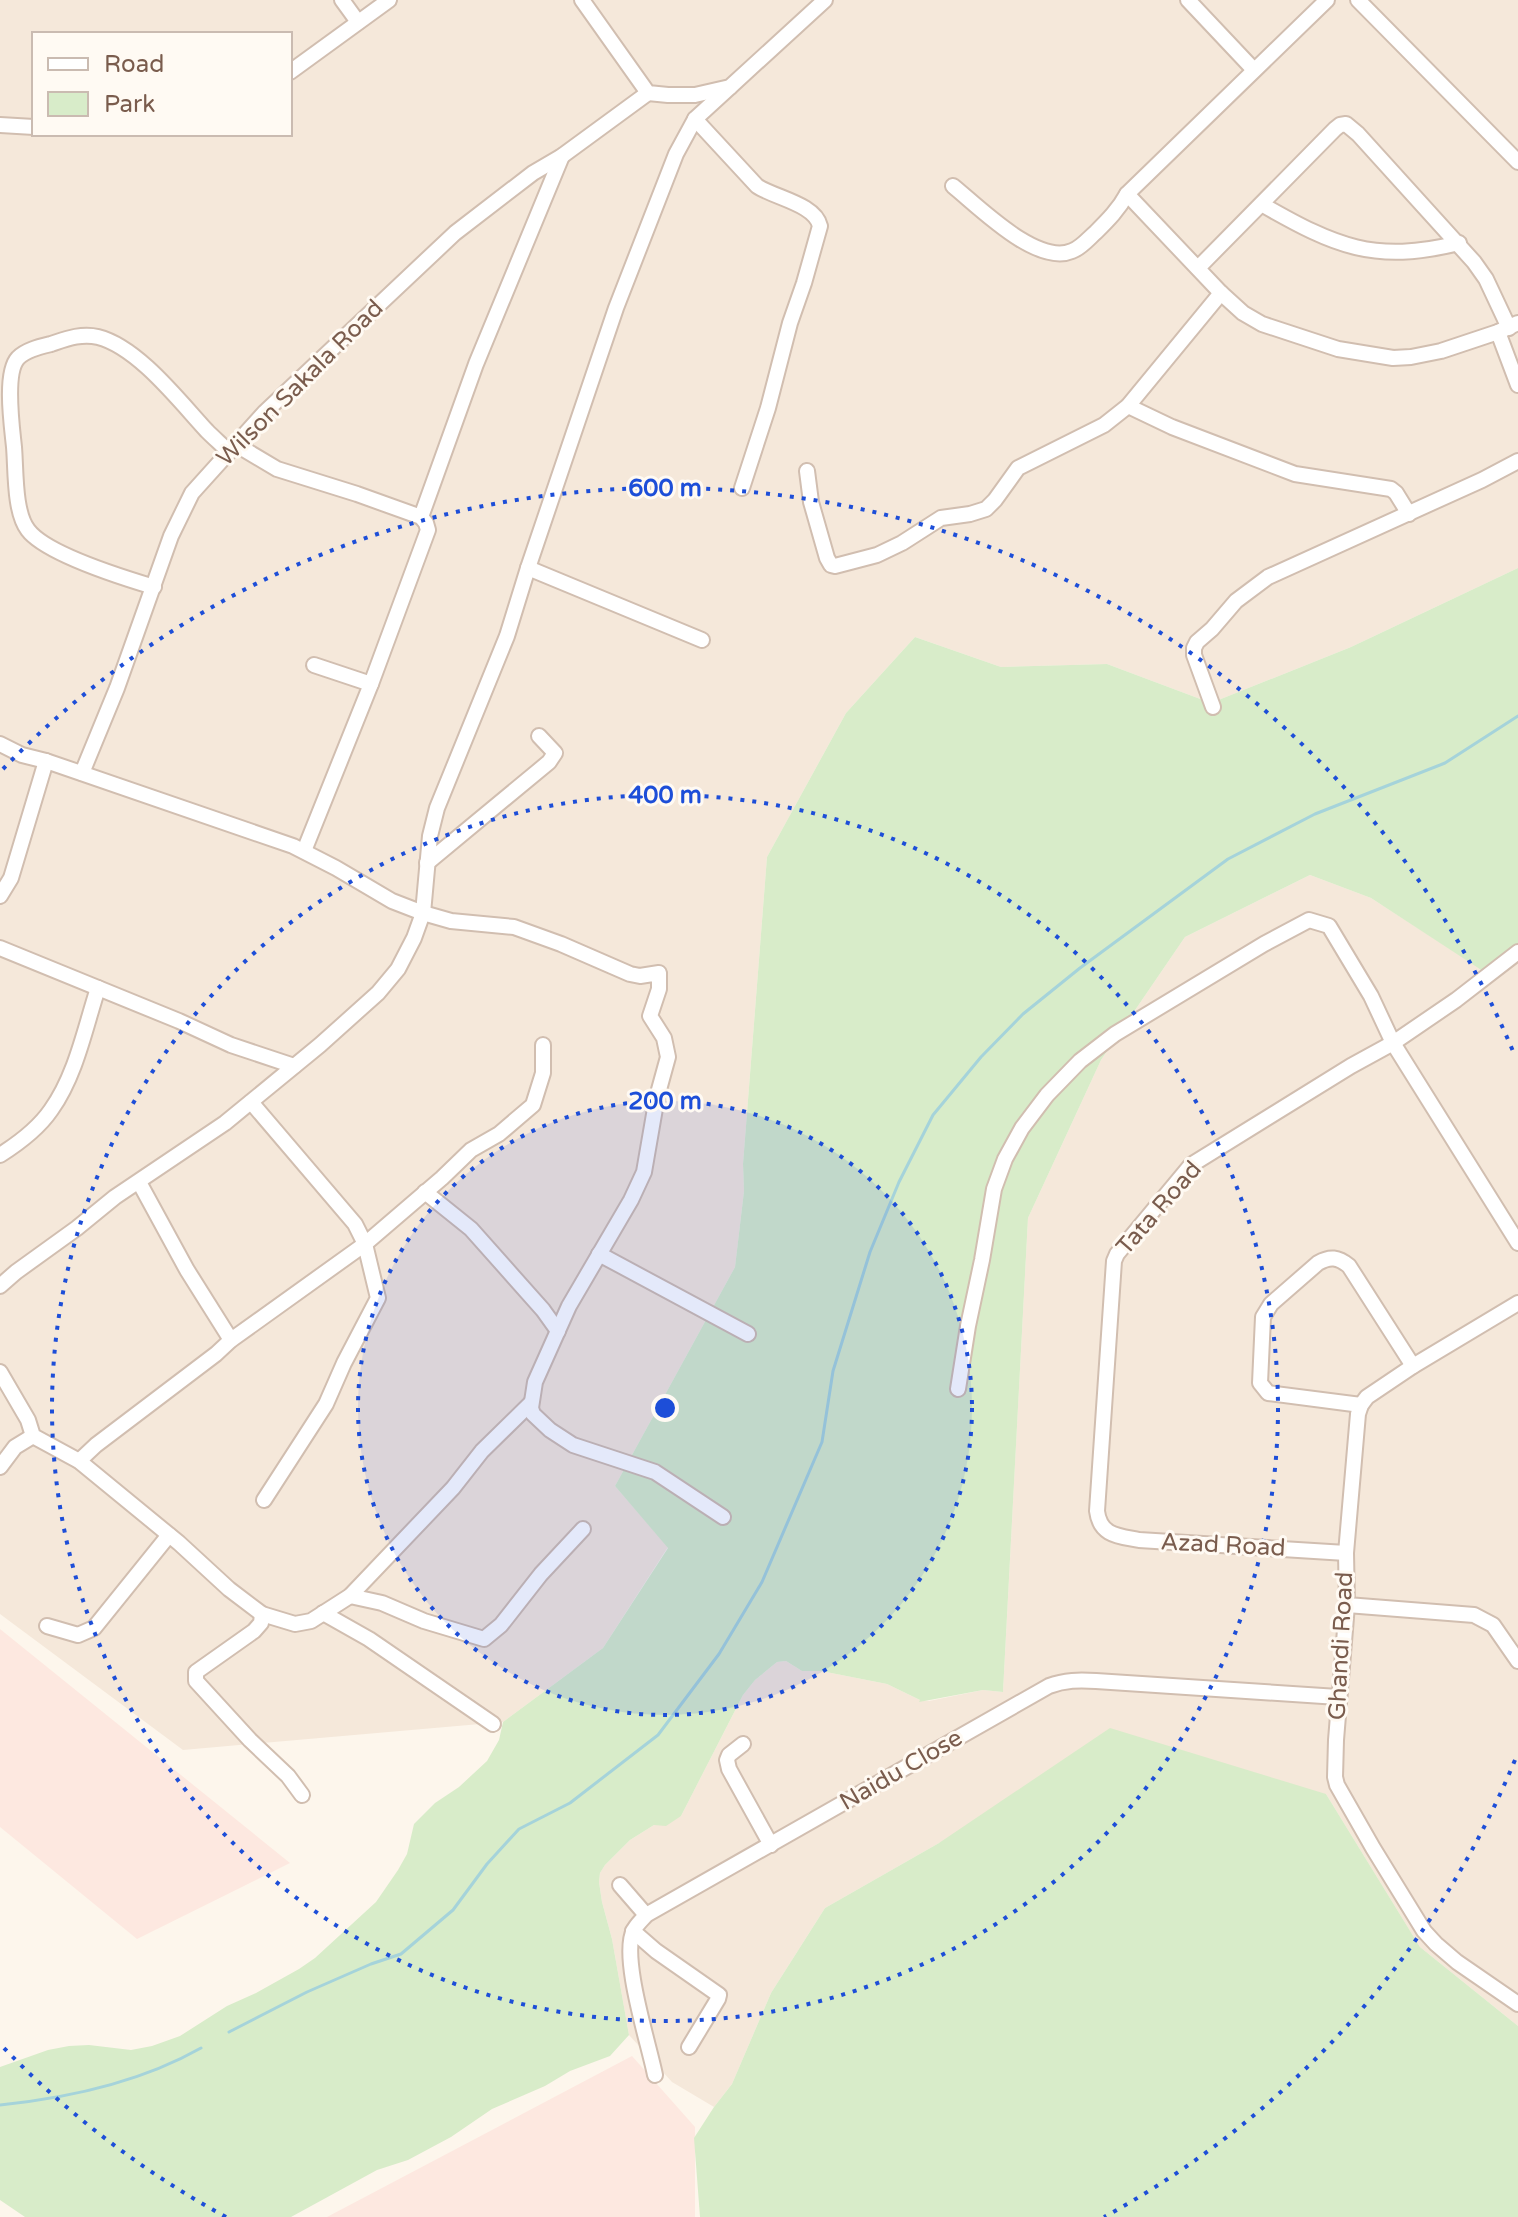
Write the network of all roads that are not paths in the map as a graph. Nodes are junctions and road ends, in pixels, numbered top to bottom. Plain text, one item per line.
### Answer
1 (342, 0) edge
2 (389, 0) edge
3 (582, 0) edge
4 (825, 0) edge
5 (1188, 0) edge
6 (1327, 0) edge
7 (1358, 0) edge
8 (358, 22) junction
9 (1254, 70) junction
10 (292, 71) edge
11 (730, 87) junction
12 (648, 93) junction
13 (695, 119) junction
14 (0, 125) edge
15 (32, 127) edge
16 (562, 156) junction
17 (1518, 162) edge
18 (953, 186) dead end
19 (1127, 194) junction
20 (1263, 205) junction
21 (1459, 243) junction
22 (1198, 268) junction
23 (1221, 293) junction
24 (1508, 328) edge
25 (1518, 385) edge
26 (1128, 406) junction
27 (232, 448) junction
28 (1518, 461) edge
29 (807, 471) dead end
30 (742, 488) dead end
31 (1409, 514) junction
32 (421, 517) junction
33 (528, 568) junction
34 (154, 587) junction
35 (702, 640) dead end
36 (314, 665) dead end
37 (371, 684) junction
38 (1213, 707) dead end
39 (539, 736) dead end
40 (0, 744) edge
41 (46, 761) junction
42 (82, 773) junction
43 (304, 851) junction
44 (427, 863) junction
45 (0, 896) edge
46 (423, 913) junction
47 (0, 948) edge
48 (1518, 952) edge
49 (98, 988) junction
50 (1393, 1043) junction
51 (543, 1045) dead end
52 (294, 1066) junction
53 (251, 1102) junction
54 (0, 1155) edge
55 (139, 1182) junction
56 (425, 1192) junction
57 (1518, 1243) edge
58 (365, 1244) junction
59 (599, 1254) junction
60 (0, 1286) edge
61 (1518, 1303) edge
62 (558, 1331) junction
63 (748, 1334) dead end
64 (231, 1340) junction
65 (1413, 1366) junction
66 (0, 1372) edge
67 (958, 1389) dead end
68 (531, 1403) junction
69 (1361, 1405) junction
70 (33, 1436) junction
71 (79, 1461) junction
72 (0, 1467) edge
73 (264, 1500) dead end
74 (723, 1517) dead end
75 (1102, 1527) joint
76 (583, 1529) dead end
77 (169, 1535) junction
78 (1346, 1553) junction
79 (350, 1596) junction
80 (1347, 1605) junction
81 (323, 1613) junction
82 (262, 1614) junction
83 (47, 1626) dead end
84 (1518, 1661) edge
85 (1338, 1697) junction
86 (493, 1724) dead end
87 (743, 1744) dead end
88 (302, 1795) dead end
89 (771, 1845) junction
90 (620, 1885) dead end
91 (646, 1915) junction
92 (633, 1931) junction
93 (1518, 2004) edge
94 (689, 2047) dead end
95 (655, 2075) dead end

1 - 8 street
2 - 8 street
3 - 12 street
4 - 11 street
5 - 9 street
6 - 9 street
7 - 17 street
8 - 10 street
9 - 19 street
11 - 12 street
11 - 13 street
12 - 16 street, Wilson Sakala Road
13 - 30 street
13 - 33 street
14 - 15 street
16 - 27 street, Wilson Sakala Road
16 - 32 street
18 - 19 street
19 - 22 street
20 - 21 street
20 - 21 street
20 - 22 street
21 - 24 street
22 - 23 street
23 - 24 street
23 - 26 street
24 - 25 street
26 - 29 street
26 - 31 street
27 - 32 street
27 - 34 street, Wilson Sakala Road
27 - 34 street
28 - 31 street
31 - 38 street
32 - 37 street
33 - 35 street
33 - 44 street
34 - 42 street, Wilson Sakala Road
36 - 37 street
37 - 43 street
39 - 44 street
40 - 41 street
41 - 42 street
41 - 45 street
42 - 43 street
43 - 46 street
44 - 46 street
46 - 52 street
46 - 59 street
47 - 49 street
48 - 50 street, Tata Road
49 - 52 street
49 - 54 street
50 - 57 street
50 - 67 street
50 - 75 street, Tata Road
51 - 56 street
52 - 53 street
53 - 55 street
53 - 58 street
55 - 60 street
55 - 64 street
56 - 58 street
56 - 62 street
58 - 64 street
58 - 73 street
59 - 62 street
59 - 63 street
61 - 65 street
62 - 68 street
64 - 71 street
65 - 69 street
65 - 69 street
66 - 70 street
68 - 74 street
68 - 79 street
69 - 78 street, Ghandi Road
70 - 71 street
70 - 72 street
71 - 77 street
75 - 78 street, Azad Road
76 - 79 street
77 - 82 street
77 - 83 street
78 - 80 street, Ghandi Road
79 - 81 street
80 - 84 street
80 - 85 street, Ghandi Road
81 - 82 street
81 - 86 street
82 - 88 street
85 - 89 street, Naidu Close
85 - 93 street, Ghandi Road
87 - 89 street
89 - 91 street, Naidu Close
90 - 91 street
91 - 92 street, Naidu Close
92 - 94 street
92 - 95 street

